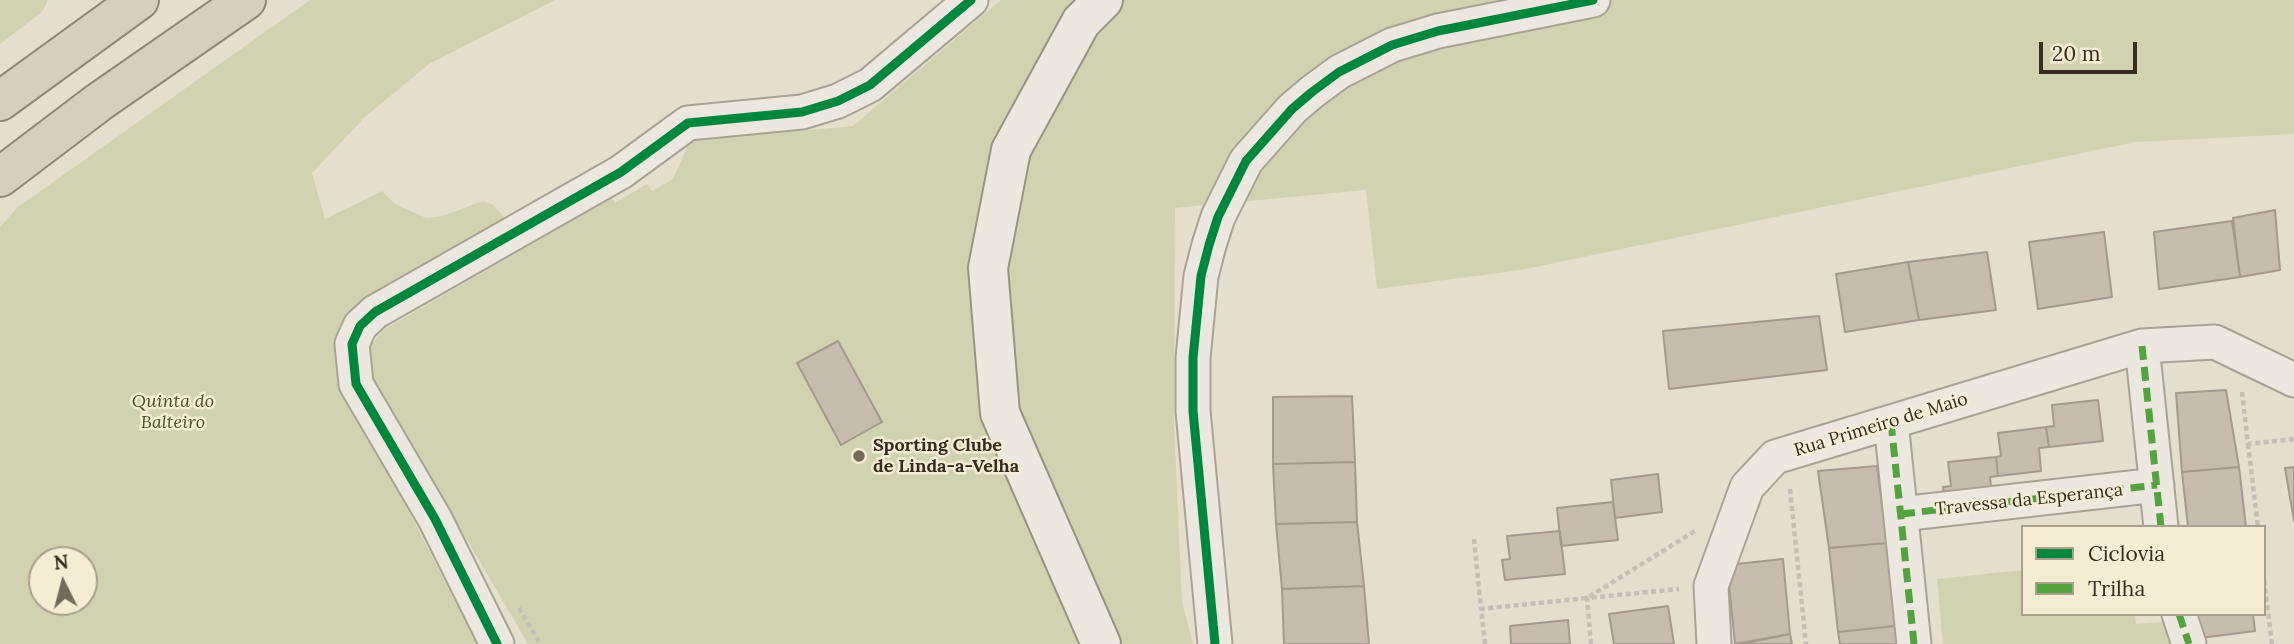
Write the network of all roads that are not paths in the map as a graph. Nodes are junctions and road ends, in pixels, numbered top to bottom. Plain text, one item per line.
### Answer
1 (139, 0) edge
2 (246, 0) edge
3 (971, 0) edge
4 (1103, 0) edge
5 (1593, 0) edge
6 (0, 101) edge
7 (0, 177) edge
8 (2142, 346) junction
9 (2294, 380) edge
10 (1891, 422) junction
11 (2157, 485) junction
12 (1901, 514) junction
13 (2161, 525) edge
14 (2180, 616) edge
15 (498, 644) edge
16 (1101, 644) edge
17 (1215, 644) edge
18 (1714, 644) edge
19 (1914, 644) edge
20 (2189, 644) edge

1 - 6 highway
2 - 7 highway
3 - 15 street
4 - 16 street
5 - 17 street
8 - 9 street, Rua Primeiro de Maio
8 - 10 street, Rua Primeiro de Maio
8 - 11 street
10 - 12 street
10 - 18 street, Rua Primeiro de Maio
11 - 12 street, Travessa da Esperança
11 - 13 street
12 - 19 street
14 - 20 street

